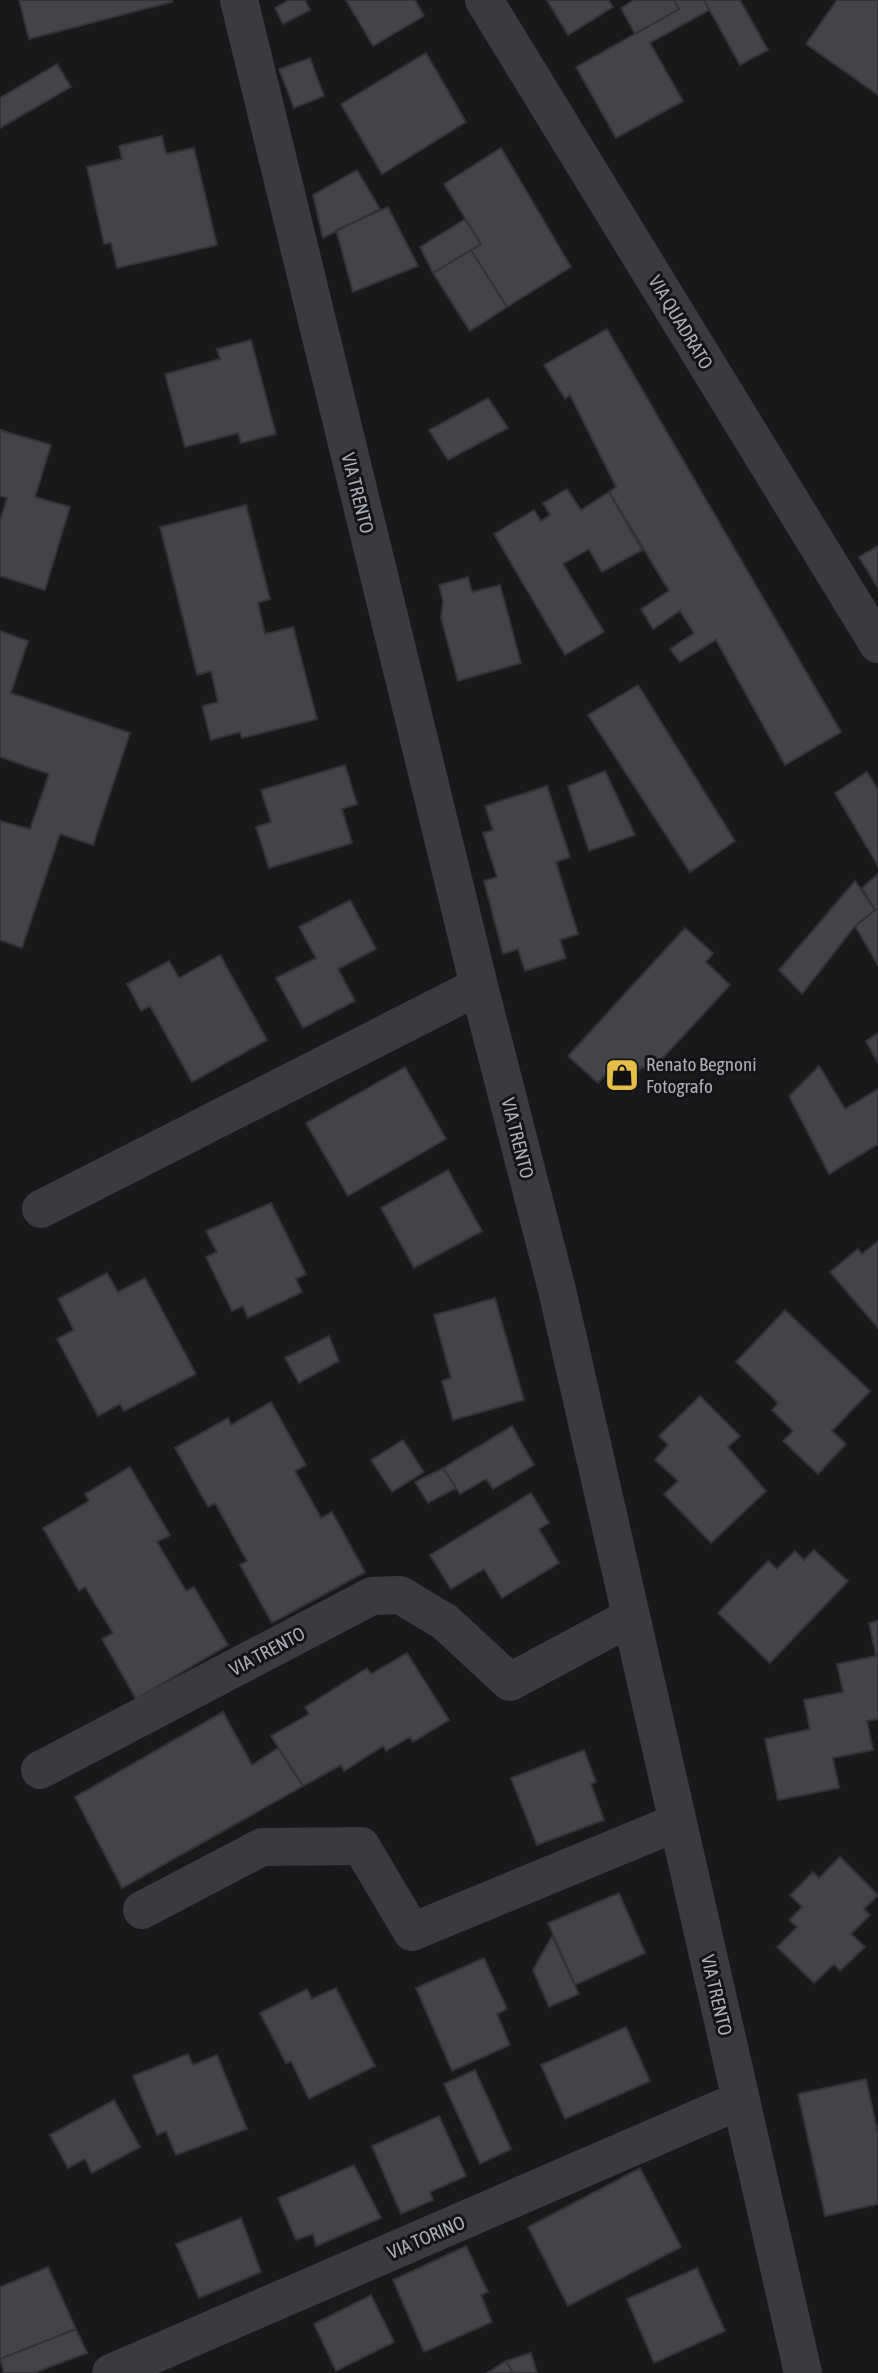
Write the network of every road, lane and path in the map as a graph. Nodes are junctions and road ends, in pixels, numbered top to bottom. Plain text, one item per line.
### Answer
1 (239, 0) edge
2 (484, 0) edge
3 (878, 644) edge
4 (479, 986) junction
5 (41, 1209) dead end
6 (631, 1617) junction
7 (40, 1770) dead end
8 (678, 1822) junction
9 (142, 1910) dead end
10 (741, 2100) junction
11 (111, 2373) edge
12 (803, 2373) edge

1 - 4 street, VIA TRENTO
2 - 3 street, VIA QUADRATO
4 - 5 street
4 - 6 street, VIA TRENTO
6 - 7 street, VIA TRENTO
6 - 8 street, VIA TRENTO
8 - 9 street
8 - 10 street, VIA TRENTO
10 - 11 street, VIA TORINO
10 - 12 street, VIA TRENTO

